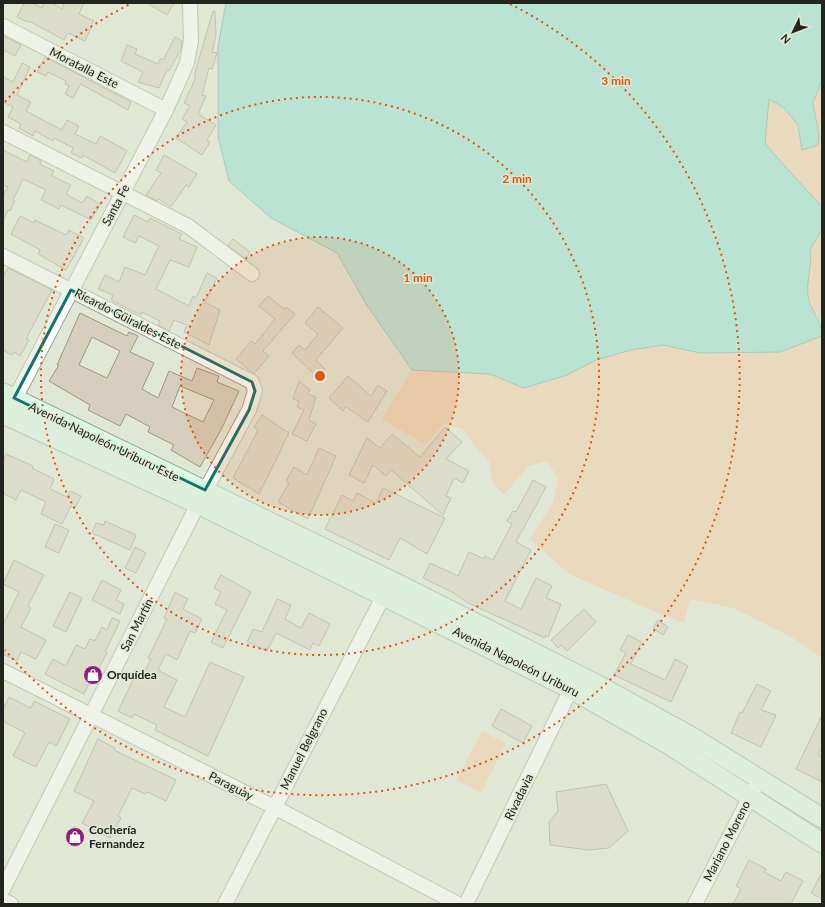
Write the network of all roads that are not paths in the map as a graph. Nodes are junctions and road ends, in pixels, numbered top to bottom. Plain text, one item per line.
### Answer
1 (190, 3) edge
2 (3, 26) edge
3 (166, 110) junction
4 (3, 132) edge
5 (122, 192) junction
6 (3, 256) edge
7 (252, 274) dead end
8 (71, 290) junction
9 (252, 382) joint
10 (6, 408) edge
11 (202, 497) junction
12 (384, 595) junction
13 (3, 671) edge
14 (572, 689) junction
15 (92, 716) junction
16 (759, 778) junction
17 (750, 796) junction
18 (274, 807) junction
19 (822, 818) edge
20 (822, 843) edge
21 (3, 889) edge
22 (3, 900) edge
23 (11, 904) edge
24 (225, 904) edge
25 (458, 904) edge
26 (466, 904) edge
27 (695, 904) edge

1 - 3 street, Santa Fe
2 - 3 street, Moratalla Este
3 - 5 street, Santa Fe
4 - 5 street
5 - 7 street
5 - 8 street, Santa Fe
6 - 8 street, Ricardo Güiraldes Este
8 - 9 street, Ricardo Güiraldes Este
8 - 10 street, Santa Fe
9 - 11 street, San Martín
10 - 11 main road, Avenida Napoleón Uriburu Este
11 - 12 main road, Avenida Napoleón Uriburu
11 - 15 street, San Martín
11 - 16 main road, Avenida Napoleón Uriburu
12 - 14 main road, Avenida Napoleón Uriburu
12 - 18 street, Manuel Belgrano
13 - 15 street, Paraguay
14 - 17 main road, Avenida Napoleón Uriburu
14 - 26 street, Rivadavia
15 - 18 street, Paraguay
15 - 21 street, San Martín
16 - 17 street, Mariano Moreno
16 - 19 main road, Avenida Napoleón Uriburu
17 - 20 main road, Avenida Napoleón Uriburu
17 - 27 street, Mariano Moreno
18 - 24 street, Manuel Belgrano
18 - 25 street, Paraguay
22 - 23 street

